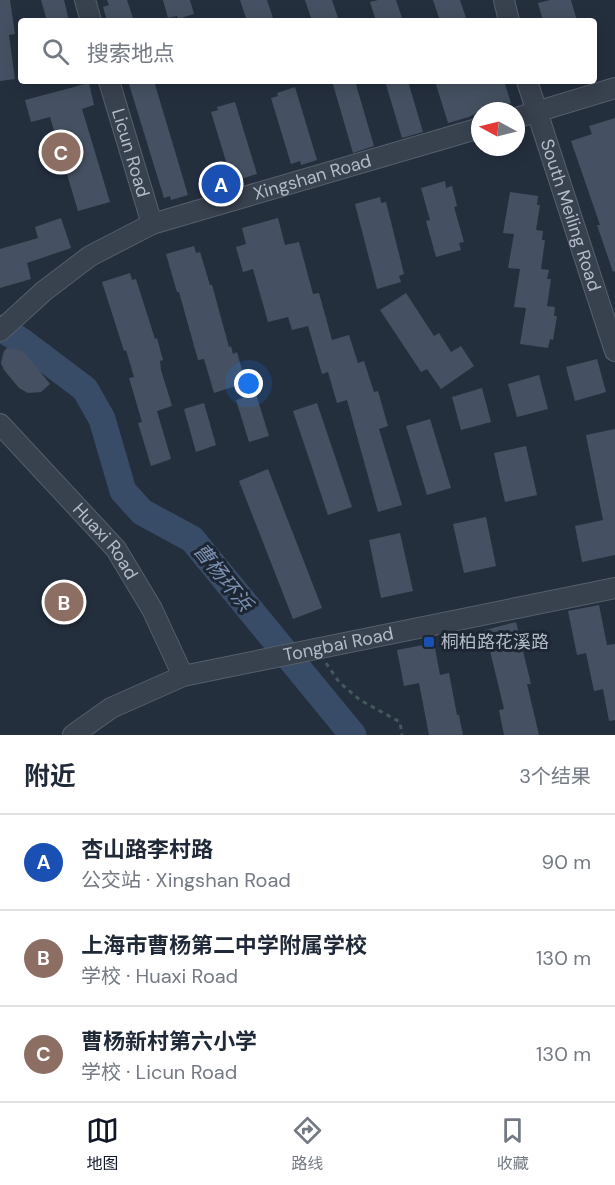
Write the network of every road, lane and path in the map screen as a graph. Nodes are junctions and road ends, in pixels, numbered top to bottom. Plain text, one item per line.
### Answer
1 (85, 0) edge
2 (504, 0) edge
3 (90, 18) edge
4 (508, 18) edge
5 (110, 84) edge
6 (527, 84) edge
7 (615, 88) edge
8 (535, 112) junction
9 (525, 115) edge
10 (471, 131) edge
11 (152, 224) junction
12 (7, 324) edge
13 (615, 351) edge
14 (0, 424) edge
15 (615, 588) edge
16 (307, 651) junction
17 (183, 676) junction
18 (73, 735) edge
19 (402, 735) edge

1 - 3 street
2 - 4 street
5 - 11 street, Licun Road
6 - 8 street, South Meiling Road
7 - 8 street
8 - 9 street
8 - 13 street, South Meiling Road
10 - 11 street, Xingshan Road
11 - 12 street, Xingshan Road
14 - 17 street, Huaxi Road
15 - 16 street, Tongbai Road
16 - 17 street, Tongbai Road
16 - 19 path
17 - 18 street, Tongbai Road

